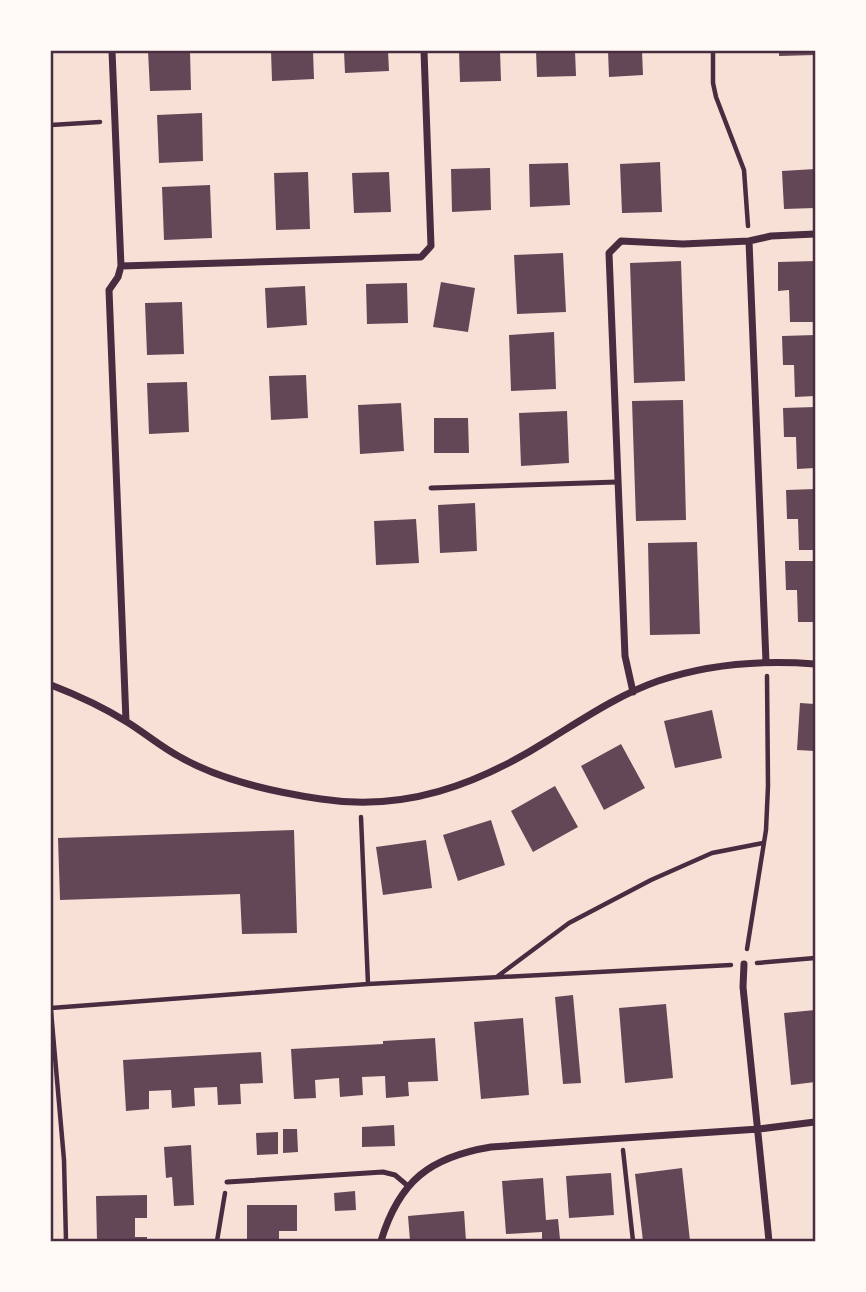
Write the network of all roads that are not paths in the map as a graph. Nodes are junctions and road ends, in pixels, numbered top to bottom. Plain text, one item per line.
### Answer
1 (112, 51) edge
2 (424, 51) edge
3 (815, 234) edge
4 (749, 241) junction
5 (121, 266) junction
6 (617, 482) junction
7 (430, 488) dead end
8 (766, 662) junction
9 (815, 664) edge
10 (51, 685) edge
11 (633, 692) junction
12 (127, 722) junction
13 (744, 964) road end
14 (815, 1122) edge
15 (759, 1129) junction
16 (227, 1182) road end
17 (408, 1186) junction
18 (381, 1241) edge
19 (769, 1241) edge

1 - 5 street
2 - 5 street
3 - 4 street
4 - 6 street
4 - 8 street
5 - 12 street
6 - 7 lane
6 - 11 street
8 - 9 street
8 - 11 street
10 - 12 street
11 - 12 street
13 - 15 street
14 - 15 street
15 - 17 street
15 - 19 street
16 - 17 lane
17 - 18 street

